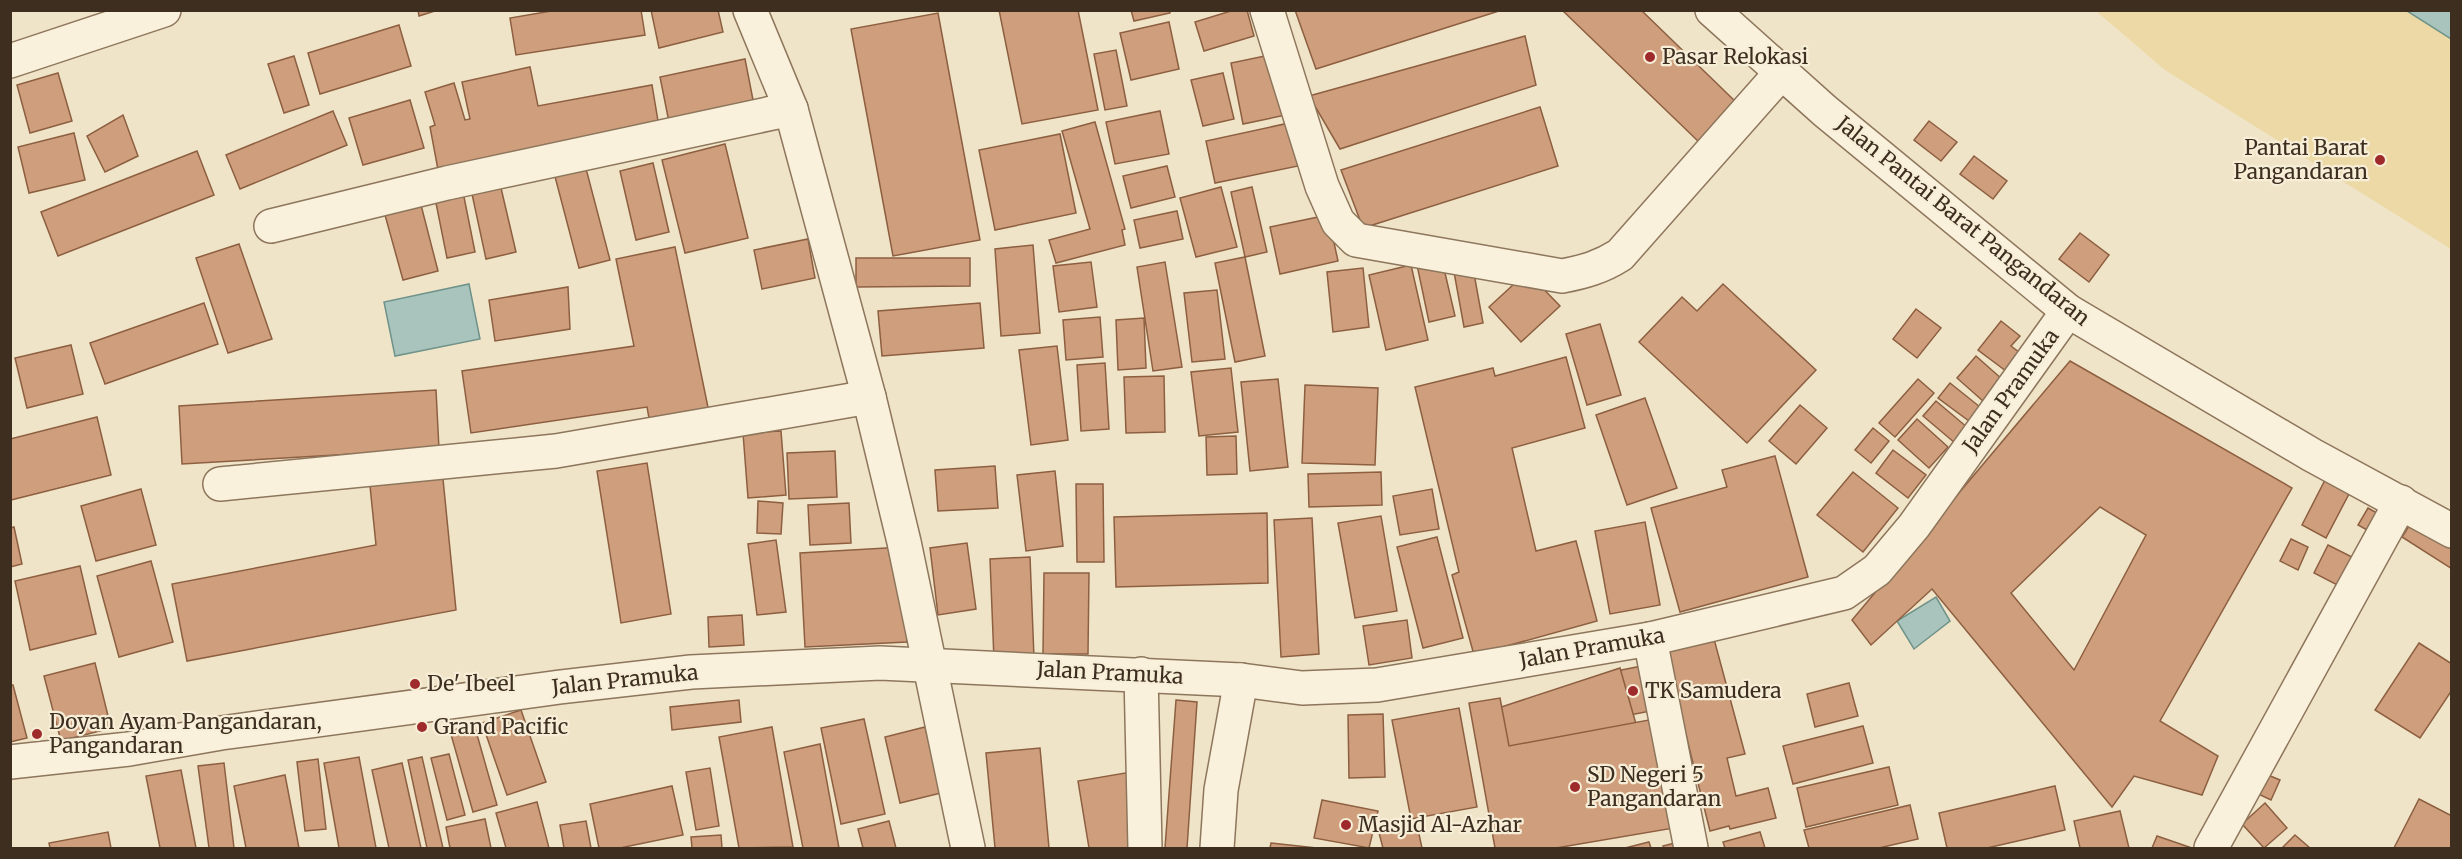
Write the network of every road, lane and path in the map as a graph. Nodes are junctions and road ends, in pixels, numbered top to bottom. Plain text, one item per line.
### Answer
1 (164, 10) edge
2 (750, 10) edge
3 (1267, 10) edge
4 (1712, 10) edge
5 (10, 61) edge
6 (1782, 73) junction
7 (791, 109) junction
8 (271, 226) dead end
9 (2068, 311) junction
10 (869, 397) junction
11 (220, 484) dead end
12 (2401, 502) junction
13 (2451, 531) edge
14 (1650, 639) junction
15 (928, 665) junction
16 (1142, 674) junction
17 (1241, 680) junction
18 (10, 762) edge
19 (968, 849) edge
20 (1145, 849) edge
21 (1216, 849) edge
22 (1691, 849) edge
23 (2211, 849) edge

1 - 5 street
2 - 7 street
3 - 6 street
4 - 6 street, Jalan Pantai Barat Pangandaran
6 - 9 street, Jalan Pantai Barat Pangandaran
7 - 8 street
7 - 10 street
9 - 12 street, Jalan Pantai Barat Pangandaran
9 - 14 street, Jalan Pramuka
10 - 11 street
10 - 15 street
12 - 13 street, Jalan Pantai Barat Pangandaran
12 - 23 street
14 - 17 street, Jalan Pramuka
14 - 22 street
15 - 16 street, Jalan Pramuka
15 - 18 street, Jalan Pramuka
15 - 19 street
16 - 17 street, Jalan Pramuka
16 - 20 street
17 - 21 street

